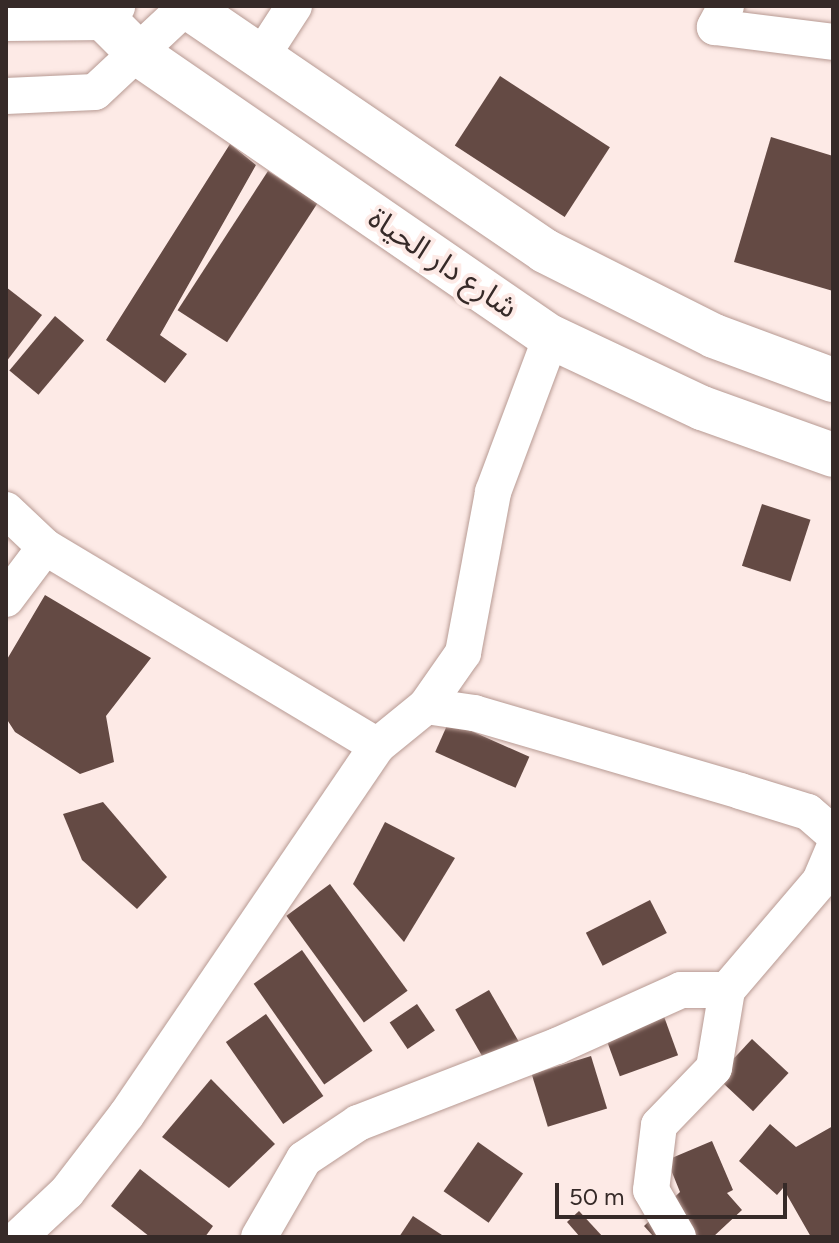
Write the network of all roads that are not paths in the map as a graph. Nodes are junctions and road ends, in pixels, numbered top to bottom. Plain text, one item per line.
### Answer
1 (186, 6) edge
2 (294, 6) edge
3 (726, 6) edge
4 (105, 11) edge
5 (6, 23) edge
6 (833, 42) edge
7 (263, 54) junction
8 (140, 55) junction
9 (6, 96) edge
10 (551, 337) junction
11 (833, 380) edge
12 (833, 455) edge
13 (6, 510) edge
14 (45, 547) junction
15 (6, 599) edge
16 (426, 706) junction
17 (377, 746) junction
18 (833, 834) edge
19 (833, 850) edge
20 (727, 990) junction
21 (19, 1237) edge
22 (259, 1237) edge
23 (678, 1237) edge

1 - 7 main road
1 - 8 street
2 - 7 street
3 - 6 street
4 - 5 street
4 - 8 main road, شارع دار الحياة
7 - 11 main road
8 - 9 street
8 - 10 main road, شارع دار الحياة
10 - 12 main road, شارع دار الحياة
10 - 16 street
13 - 14 street
14 - 15 street
14 - 17 street
16 - 17 street
16 - 18 street
17 - 21 street
19 - 20 street
20 - 22 street
20 - 23 street

